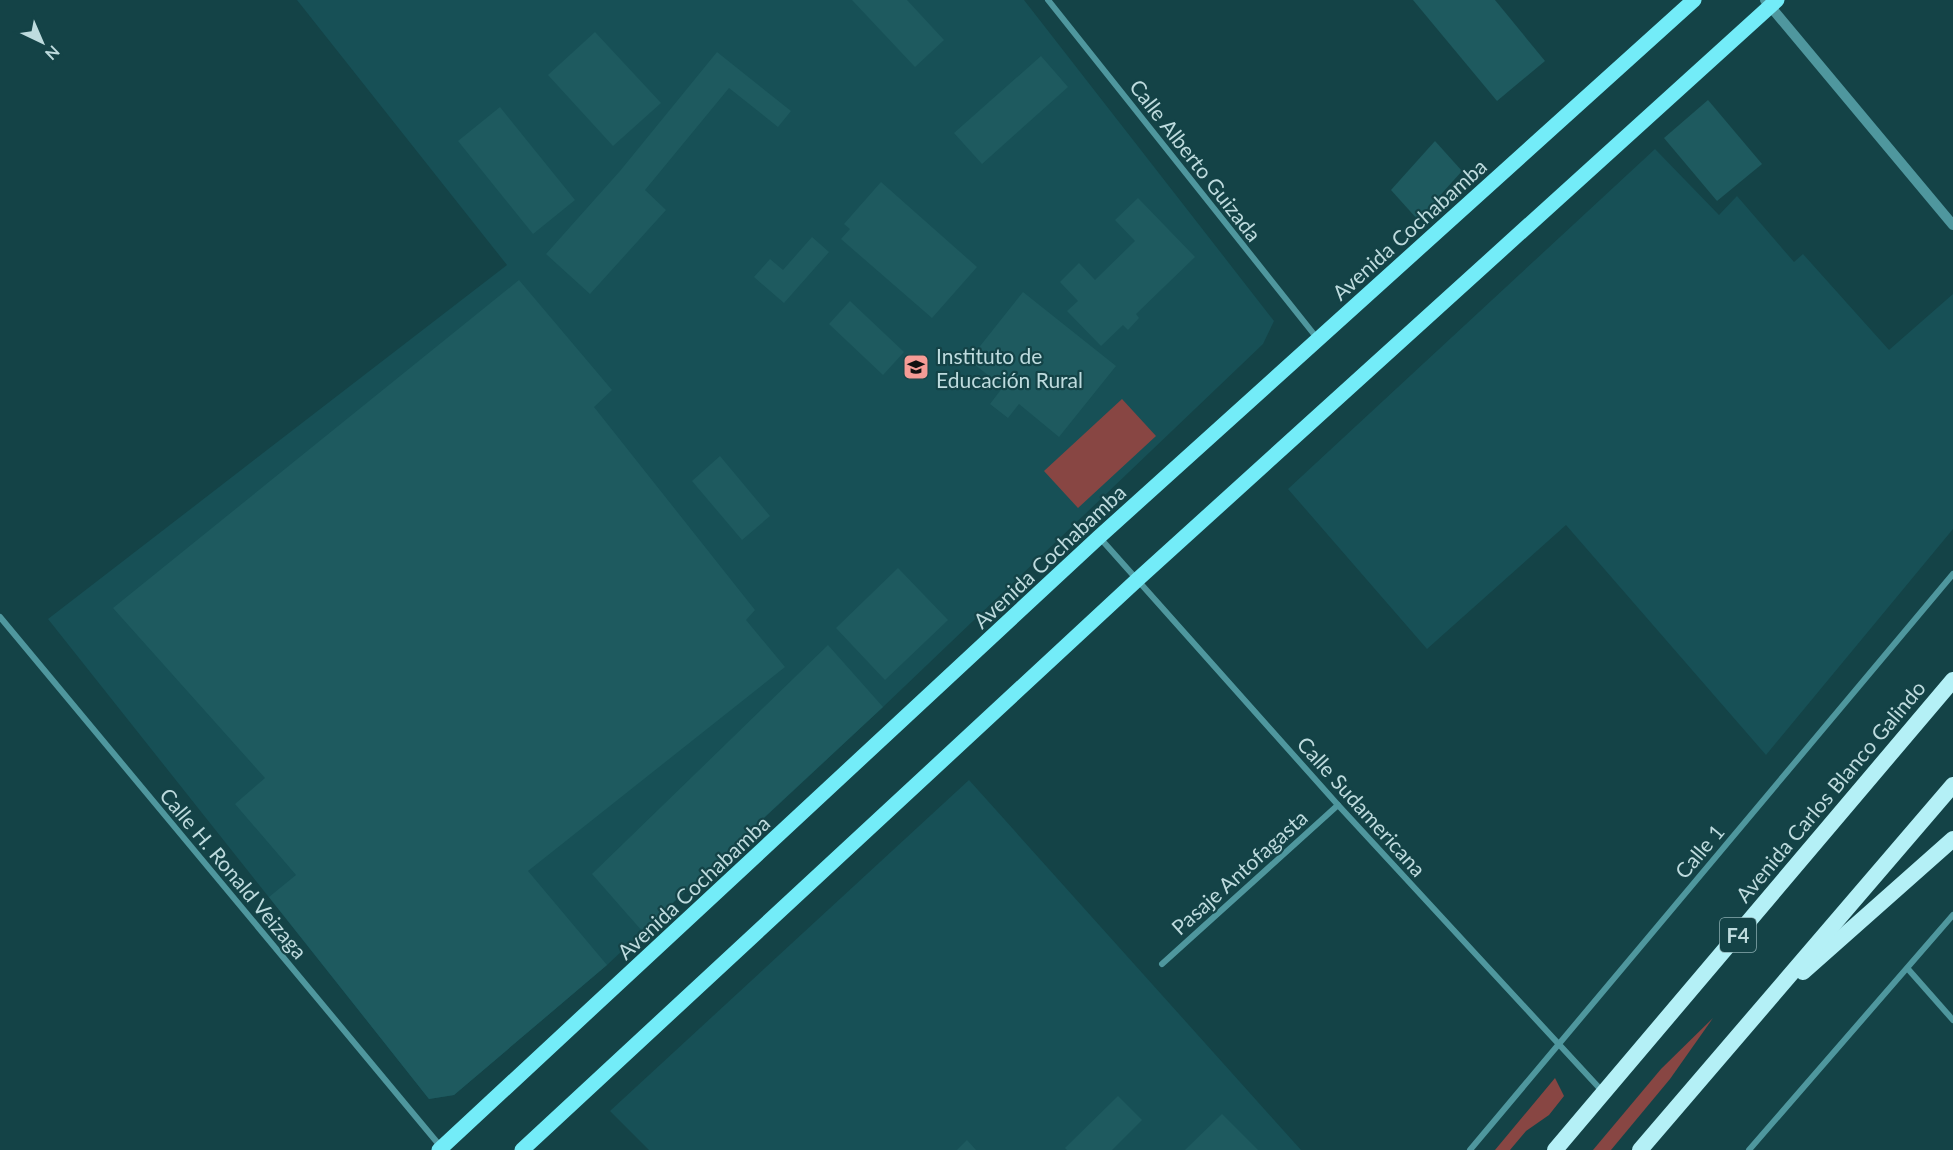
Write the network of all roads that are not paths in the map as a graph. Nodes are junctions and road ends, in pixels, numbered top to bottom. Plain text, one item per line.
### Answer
1 (1048, 0) edge
2 (1694, 0) edge
3 (1771, 2) edge
4 (1953, 225) edge
5 (1318, 340) junction
6 (1099, 537) junction
7 (1953, 574) edge
8 (1137, 580) junction
9 (0, 617) edge
10 (1953, 680) edge
11 (1953, 785) edge
12 (1338, 805) junction
13 (1953, 839) edge
14 (1953, 915) edge
15 (1162, 964) dead end
16 (1908, 969) junction
17 (1755, 1014) junction
18 (1953, 1020) edge
19 (1558, 1045) junction
20 (1605, 1094) junction
21 (1647, 1147) edge
22 (441, 1149) edge
23 (522, 1150) edge
24 (1470, 1150) edge
25 (1555, 1150) edge
26 (1749, 1150) edge

1 - 5 street, Calle Alberto Guizada
2 - 5 main road, Avenida Cochabamba
3 - 4 street
3 - 8 main road
5 - 6 main road, Avenida Cochabamba
6 - 8 street, Calle Sudamericana
6 - 22 main road, Avenida Cochabamba
7 - 19 street, Calle 1
8 - 12 street, Calle Sudamericana
8 - 23 main road
9 - 22 street, Calle H. Ronald Veizaga
10 - 20 highway, Avenida Carlos Blanco Galindo / F4
11 - 17 highway
12 - 15 street, Pasaje Antofagasta
12 - 19 street, Calle Sudamericana
13 - 17 highway
14 - 16 street
16 - 18 street
16 - 26 street
17 - 21 highway
19 - 20 street, Calle Sudamericana
19 - 24 street, Calle 1
20 - 25 highway, Avenida Carlos Blanco Galindo / F4

